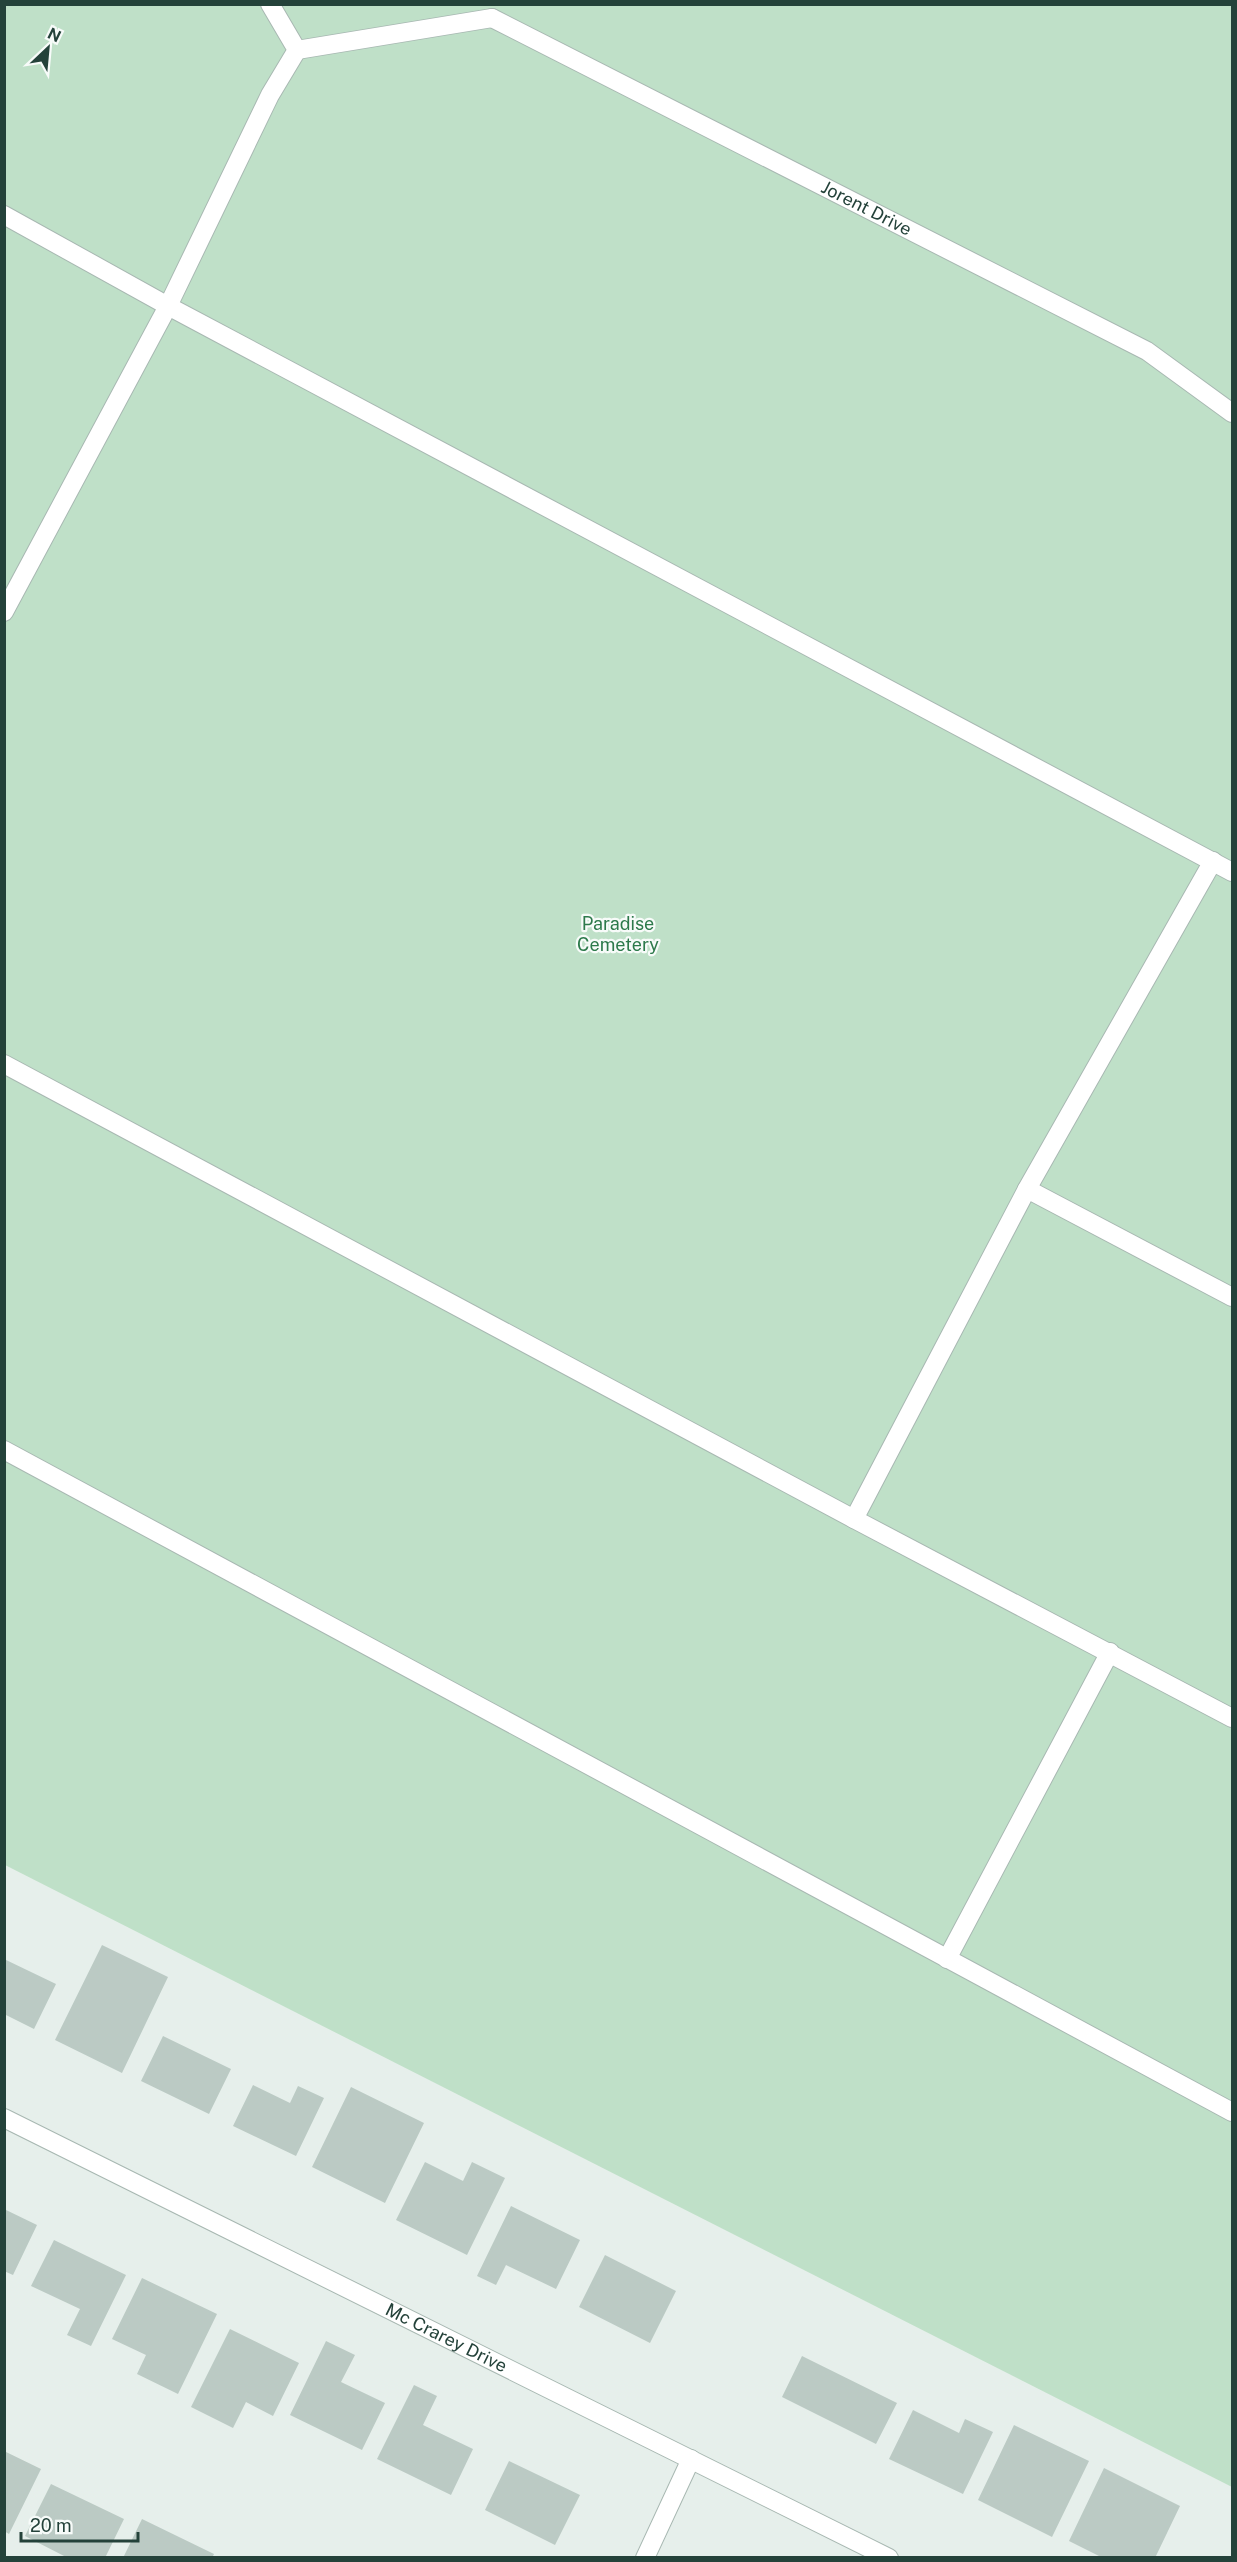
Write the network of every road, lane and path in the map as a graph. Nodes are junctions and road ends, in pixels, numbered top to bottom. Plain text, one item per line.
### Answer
1 (270, 4) edge
2 (491, 11) edge
3 (297, 50) junction
4 (4, 215) edge
5 (168, 306) junction
6 (1233, 413) edge
7 (4, 612) edge
8 (1213, 861) junction
9 (1233, 872) edge
10 (4, 1064) edge
11 (1027, 1189) junction
12 (1233, 1297) edge
13 (4, 1450) edge
14 (854, 1519) junction
15 (1110, 1652) junction
16 (1233, 1718) edge
17 (947, 1959) junction
18 (1233, 2112) edge
19 (4, 2118) edge
20 (691, 2459) junction
21 (645, 2558) edge
22 (889, 2558) edge

1 - 3 street
2 - 3 street
2 - 6 street, Jorent Drive
3 - 5 street
4 - 5 street
5 - 7 street
5 - 8 street
8 - 9 street
8 - 11 street
10 - 14 street
11 - 12 street
11 - 14 street
13 - 17 street
14 - 15 street
15 - 16 street
15 - 17 street
17 - 18 street
19 - 20 street, Mc Crarey Drive
20 - 21 street
20 - 22 street, Mc Crarey Drive

